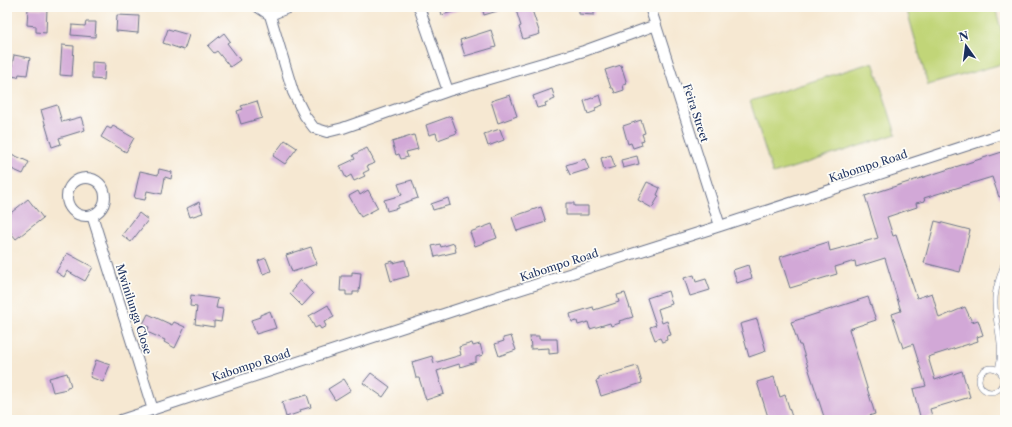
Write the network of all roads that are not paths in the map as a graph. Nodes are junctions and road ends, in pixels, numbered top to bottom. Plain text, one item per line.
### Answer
1 (258, 7) edge
2 (290, 7) edge
3 (418, 7) edge
4 (650, 7) edge
5 (270, 15) junction
6 (656, 25) junction
7 (448, 91) junction
8 (1004, 135) edge
9 (92, 215) dead end
10 (720, 226) junction
11 (1005, 261) edge
12 (998, 370) junction
13 (153, 410) junction
14 (121, 420) edge

1 - 5 street
2 - 5 street
3 - 7 street
4 - 6 street, Feira Street
5 - 7 street
6 - 7 street
6 - 10 street, Feira Street
8 - 10 street, Kabompo Road
9 - 13 street, Mwinilunga Close
10 - 13 street, Kabompo Road
11 - 12 lane
12 - 12 lane
13 - 14 street, Kabompo Road

